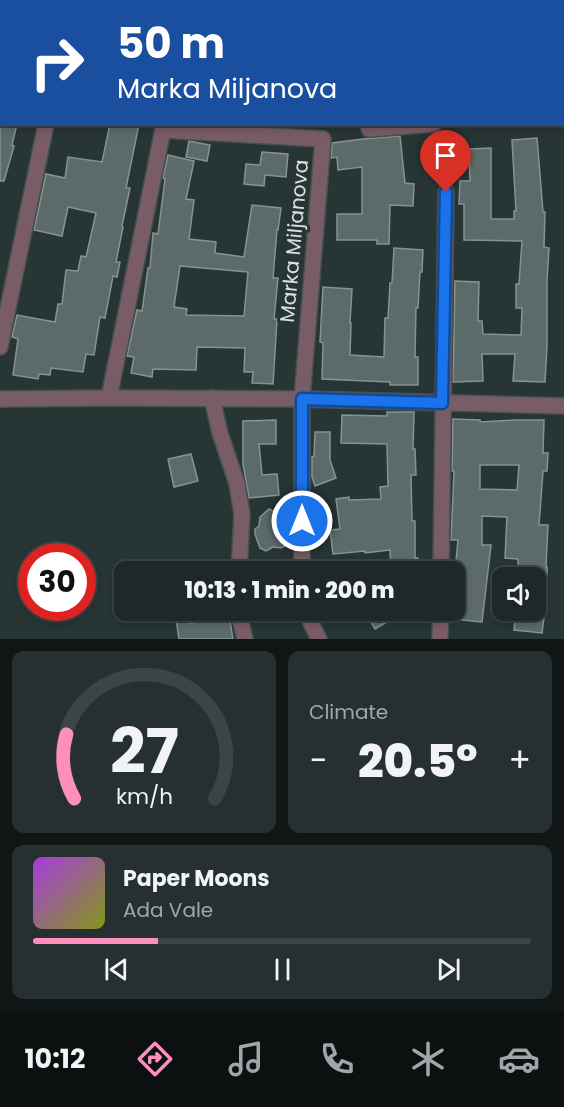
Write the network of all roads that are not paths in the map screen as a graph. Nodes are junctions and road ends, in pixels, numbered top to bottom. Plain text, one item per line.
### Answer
1 (46, 126) edge
2 (408, 126) edge
3 (164, 127) edge
4 (369, 129) dead end
5 (446, 192) dead end
6 (0, 347) edge
7 (109, 398) junction
8 (212, 398) junction
9 (0, 399) edge
10 (302, 399) junction
11 (442, 403) junction
12 (564, 405) edge
13 (240, 561) edge
14 (302, 561) edge
15 (441, 561) edge
16 (241, 621) edge
17 (310, 621) edge
18 (441, 621) edge
19 (442, 638) edge
20 (245, 639) edge
21 (319, 639) edge

1 - 6 street
2 - 4 street
3 - 7 street, Marka Miljanova
3 - 10 street, Marka Miljanova
5 - 11 street
7 - 8 street
7 - 9 street
8 - 10 street
8 - 13 street
10 - 11 street
10 - 14 street, Marka Miljanova
11 - 12 street
11 - 15 street
16 - 20 street
17 - 21 street
18 - 19 street

